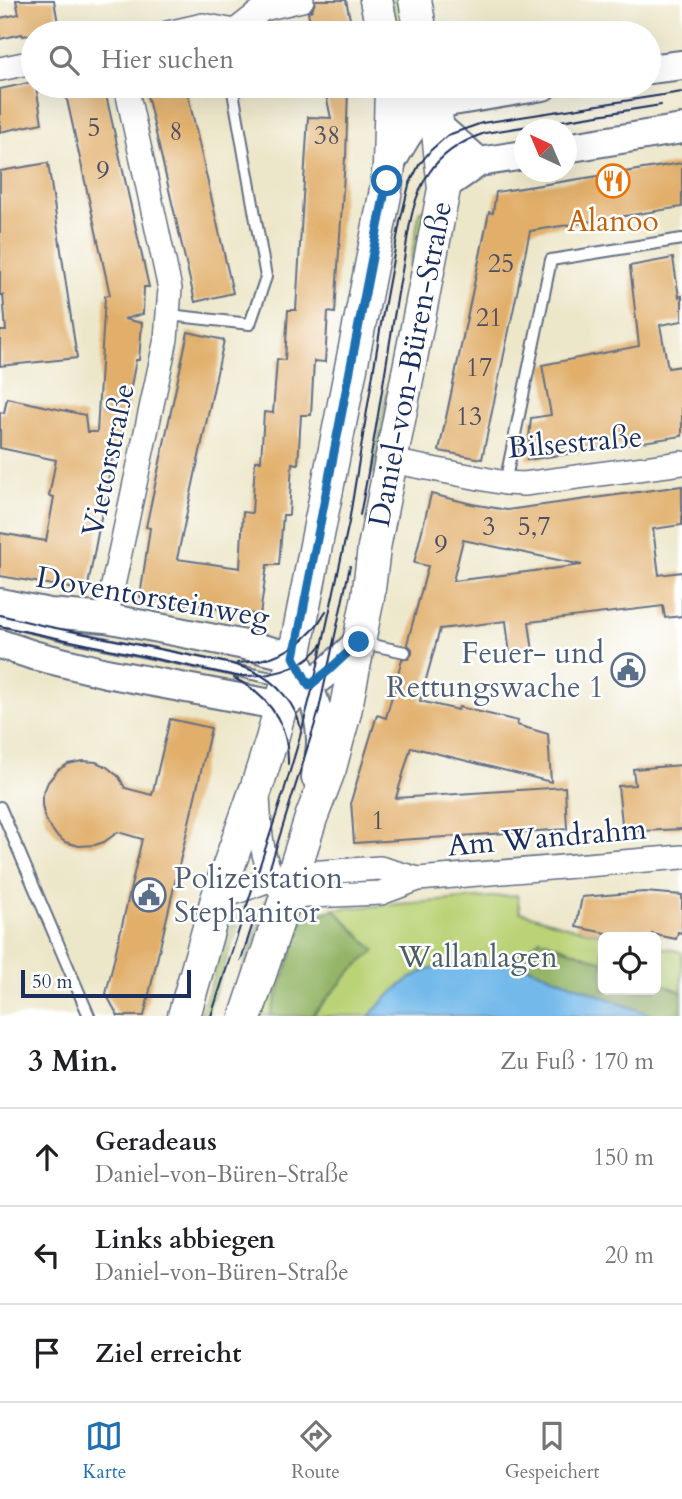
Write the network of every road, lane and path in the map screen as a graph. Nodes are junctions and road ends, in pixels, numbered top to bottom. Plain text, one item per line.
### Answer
1 (302, 0) edge
2 (376, 0) edge
3 (415, 0) edge
4 (248, 21) edge
5 (380, 21) edge
6 (419, 21) edge
7 (21, 65) edge
8 (682, 65) edge
9 (661, 68) edge
10 (0, 69) edge
11 (129, 98) edge
12 (234, 98) edge
13 (391, 98) edge
14 (480, 98) edge
15 (432, 107) edge
16 (682, 130) edge
17 (577, 146) edge
18 (514, 157) edge
19 (479, 162) junction
20 (389, 166) junction
21 (444, 186) junction
22 (682, 239) edge
23 (169, 315) junction
24 (391, 461) junction
25 (682, 463) edge
26 (505, 483) junction
27 (0, 603) edge
28 (106, 618) junction
29 (0, 620) edge
30 (359, 642) junction
31 (0, 644) edge
32 (405, 652) dead end
33 (293, 683) junction
34 (257, 786) junction
35 (0, 807) edge
36 (311, 818) junction
37 (682, 857) edge
38 (284, 883) junction
39 (217, 899) junction
40 (89, 1016) edge
41 (184, 1016) edge
42 (246, 1016) edge

1 - 4 street
2 - 5 main road
3 - 6 main road
7 - 10 street
8 - 9 street
11 - 23 street, Vietorstraße
12 - 23 lane
13 - 20 main road, Daniel-von-Büren-Straße
14 - 15 street
15 - 19 street
15 - 20 street
15 - 21 main road, Daniel-von-Büren-Straße
16 - 17 street
18 - 19 street
19 - 21 street
20 - 33 main road, Daniel-von-Büren-Straße
21 - 24 main road, Daniel-von-Büren-Straße
22 - 26 lane
23 - 28 street, Vietorstraße
24 - 26 street, Bilsestraße
24 - 30 main road, Daniel-von-Büren-Straße
25 - 26 street, Bilsestraße
27 - 28 street, Doventorsteinweg
28 - 33 street, Doventorsteinweg
29 - 33 lane
30 - 32 lane
30 - 33 street
30 - 36 main road, Daniel-von-Büren-Straße
31 - 33 street
33 - 34 main road, Daniel-von-Büren-Straße
33 - 36 street, Daniel-von-Büren-Straße
34 - 38 street
34 - 39 main road, Daniel-von-Büren-Straße
35 - 40 lane
36 - 38 main road, Daniel-von-Büren-Straße
37 - 38 street, Am Wandrahm
38 - 39 street, Am Wandrahm
38 - 42 main road, Daniel-von-Büren-Straße
39 - 41 main road, Daniel-von-Büren-Straße

